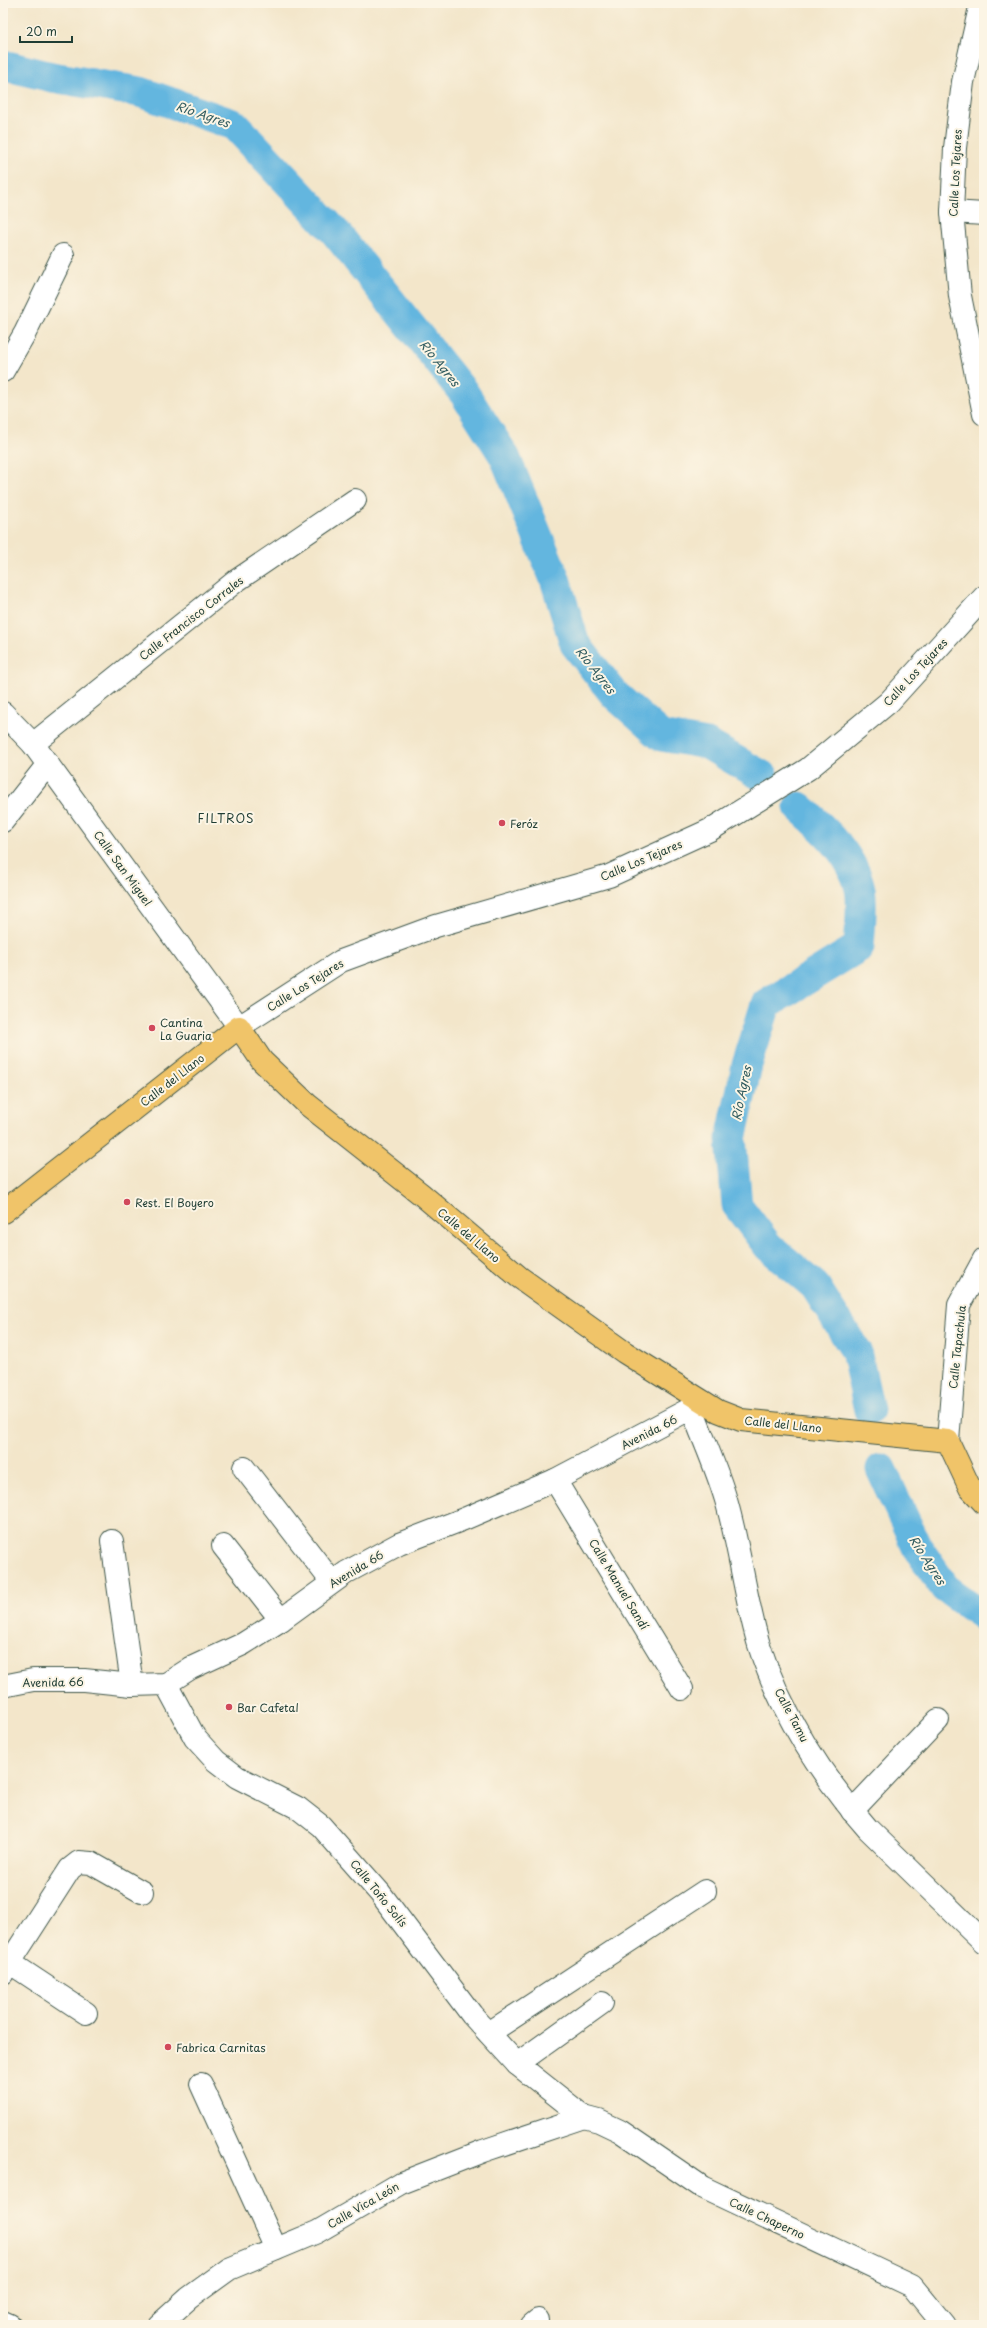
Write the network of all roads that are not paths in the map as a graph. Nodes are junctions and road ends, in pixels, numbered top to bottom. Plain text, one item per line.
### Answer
1 (980, 3) edge
2 (952, 212) junction
3 (984, 214) edge
4 (63, 255) dead end
5 (3, 371) edge
6 (980, 373) edge
7 (984, 414) edge
8 (355, 500) dead end
9 (984, 597) edge
10 (3, 713) edge
11 (32, 744) junction
12 (48, 764) junction
13 (3, 821) edge
14 (239, 1027) junction
15 (3, 1212) edge
16 (984, 1259) edge
17 (697, 1405) junction
18 (948, 1441) junction
19 (244, 1468) dead end
20 (555, 1480) junction
21 (984, 1503) edge
22 (112, 1541) dead end
23 (222, 1546) dead end
24 (332, 1582) junction
25 (282, 1620) junction
26 (166, 1684) junction
27 (132, 1685) junction
28 (3, 1686) edge
29 (682, 1689) dead end
30 (938, 1720) dead end
31 (852, 1811) junction
32 (704, 1891) dead end
33 (142, 1892) dead end
34 (984, 1942) edge
35 (6, 1968) edge
36 (602, 2003) dead end
37 (86, 2013) dead end
38 (489, 2033) junction
39 (517, 2064) junction
40 (201, 2084) dead end
41 (584, 2117) junction
42 (276, 2249) junction
43 (3, 2322) edge
44 (10, 2325) edge
45 (159, 2325) edge
46 (944, 2325) edge

1 - 2 street, Calle Los Tejares
2 - 3 street
2 - 6 street, Calle Los Tejares
4 - 5 street
6 - 7 street, Calle Los Tejares
8 - 11 street, Calle Francisco Corrales
9 - 14 street, Calle Los Tejares
10 - 11 street, Calle San Miguel
11 - 12 street, Calle San Miguel
12 - 13 street
12 - 14 street, Calle San Miguel
14 - 15 main road, Calle del Llano
14 - 17 main road, Calle del Llano
16 - 18 street, Calle Tapachula
17 - 18 main road, Calle del Llano
17 - 20 street, Avenida 66
17 - 31 street, Calle Tamu
18 - 21 main road
19 - 24 street
20 - 24 street, Avenida 66
20 - 29 street, Calle Manuel Sandí
22 - 27 street
23 - 25 street
24 - 25 street, Avenida 66
25 - 26 street, Avenida 66
26 - 27 street, Avenida 66
26 - 38 street, Calle Toño Solís
27 - 28 street, Avenida 66
30 - 31 street
31 - 34 street, Calle Tamu
32 - 38 street
33 - 35 street
35 - 37 street
36 - 39 street
38 - 39 street, Calle Toño Solís
39 - 41 street, Calle Toño Solís
40 - 42 street
41 - 42 street, Calle Vica León
41 - 46 street, Calle Chaperno
42 - 45 street, Calle Vica León
43 - 44 street

